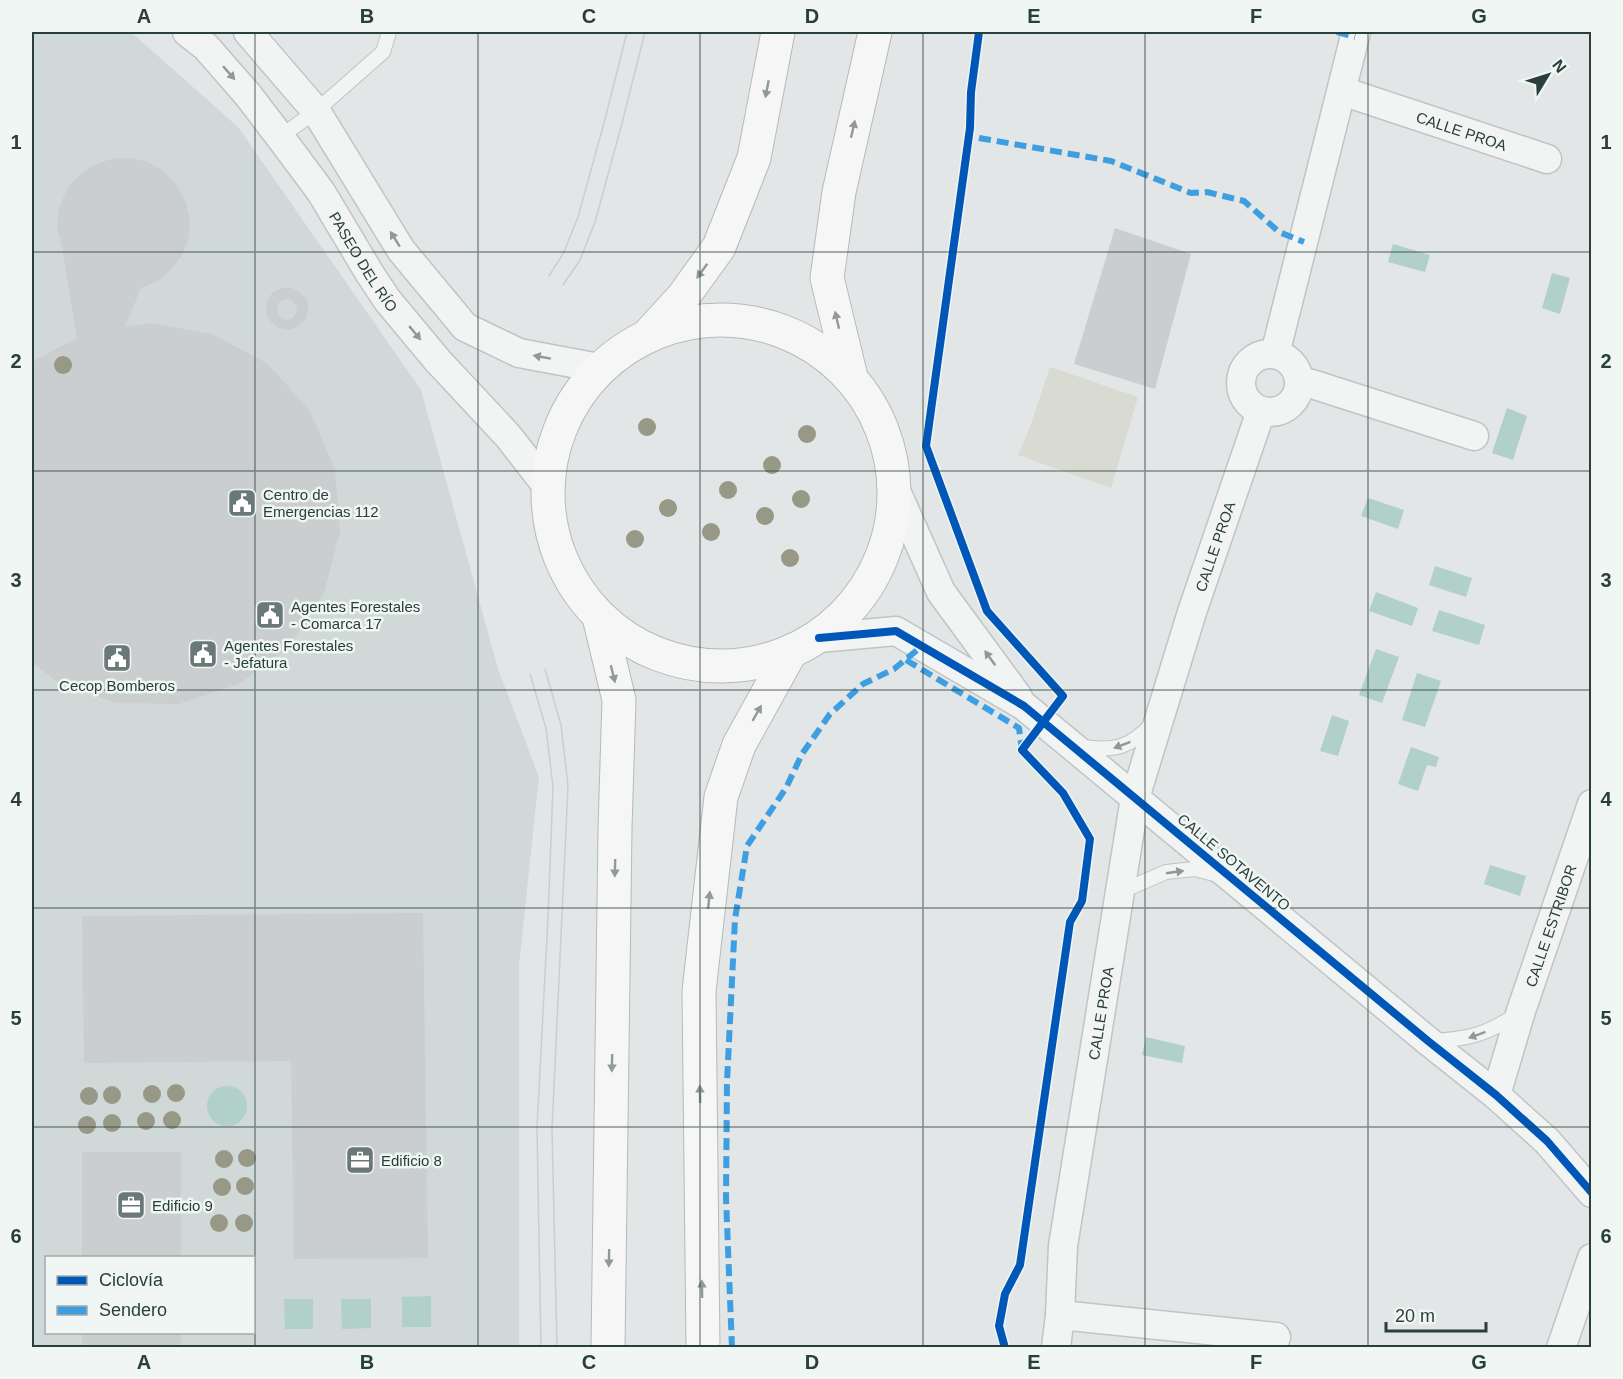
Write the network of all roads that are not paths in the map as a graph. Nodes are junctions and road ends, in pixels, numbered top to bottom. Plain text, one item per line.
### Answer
1 (187, 32) edge
2 (248, 32) edge
3 (389, 32) edge
4 (778, 32) edge
5 (875, 32) edge
6 (1356, 32) edge
7 (1342, 91) junction
8 (316, 111) junction
9 (280, 137) junction
10 (1547, 159) dead end
11 (650, 333) junction
12 (1275, 354) junction
13 (599, 368) junction
14 (851, 377) junction
15 (1300, 381) junction
16 (1261, 411) junction
17 (1474, 436) dead end
18 (547, 486) junction
19 (896, 491) junction
20 (599, 617) junction
21 (819, 638) junction
22 (790, 653) junction
23 (1024, 706) junction
24 (1160, 715) junction
25 (1074, 746) junction
26 (1135, 798) junction
27 (1592, 804) edge
28 (1234, 879) junction
29 (1120, 892) junction
30 (1521, 1011) junction
31 (1428, 1041) junction
32 (1496, 1095) junction
33 (1592, 1193) edge
34 (1592, 1258) edge
35 (1583, 1305) edge
36 (1060, 1315) junction
37 (1276, 1337) dead end
38 (608, 1347) edge
39 (703, 1347) edge
40 (1056, 1347) edge
41 (1561, 1347) edge

1 -> 9 street, PASEO DEL RÍO
2 - 8 street
3 - 8 lane
4 -> 11 highway
14 -> 5 highway
6 - 7 street
7 - 10 street, CALLE PROA
7 - 12 street
8 - 9 lane
13 -> 8 street
9 -> 18 street, PASEO DEL RÍO
11 - 13 highway
11 - 14 highway
12 - 15 street
12 - 16 street
13 - 18 highway
14 - 19 highway
15 - 16 street
15 - 17 street
16 - 24 street, CALLE PROA
18 - 20 highway
19 - 21 highway
23 -> 19 street, CALLE SOTAVENTO
20 - 22 highway
20 -> 38 highway
21 - 22 highway
21 - 23 street, CALLE SOTAVENTO
39 -> 22 highway
23 - 25 street, CALLE SOTAVENTO
24 -> 25 lane, CALLE PROA
24 - 26 street, CALLE PROA
25 - 26 street, CALLE SOTAVENTO
26 - 28 street, CALLE SOTAVENTO
26 - 29 street, CALLE PROA
27 - 30 street, CALLE ESTRIBOR
29 -> 28 lane
28 - 31 street, CALLE SOTAVENTO
29 - 36 street, CALLE PROA
30 -> 31 lane
30 - 32 street, CALLE ESTRIBOR
31 - 32 street, CALLE SOTAVENTO
32 - 33 street, CALLE SOTAVENTO
34 - 35 street
35 - 41 street
36 - 37 street
36 - 40 street, CALLE PROA

